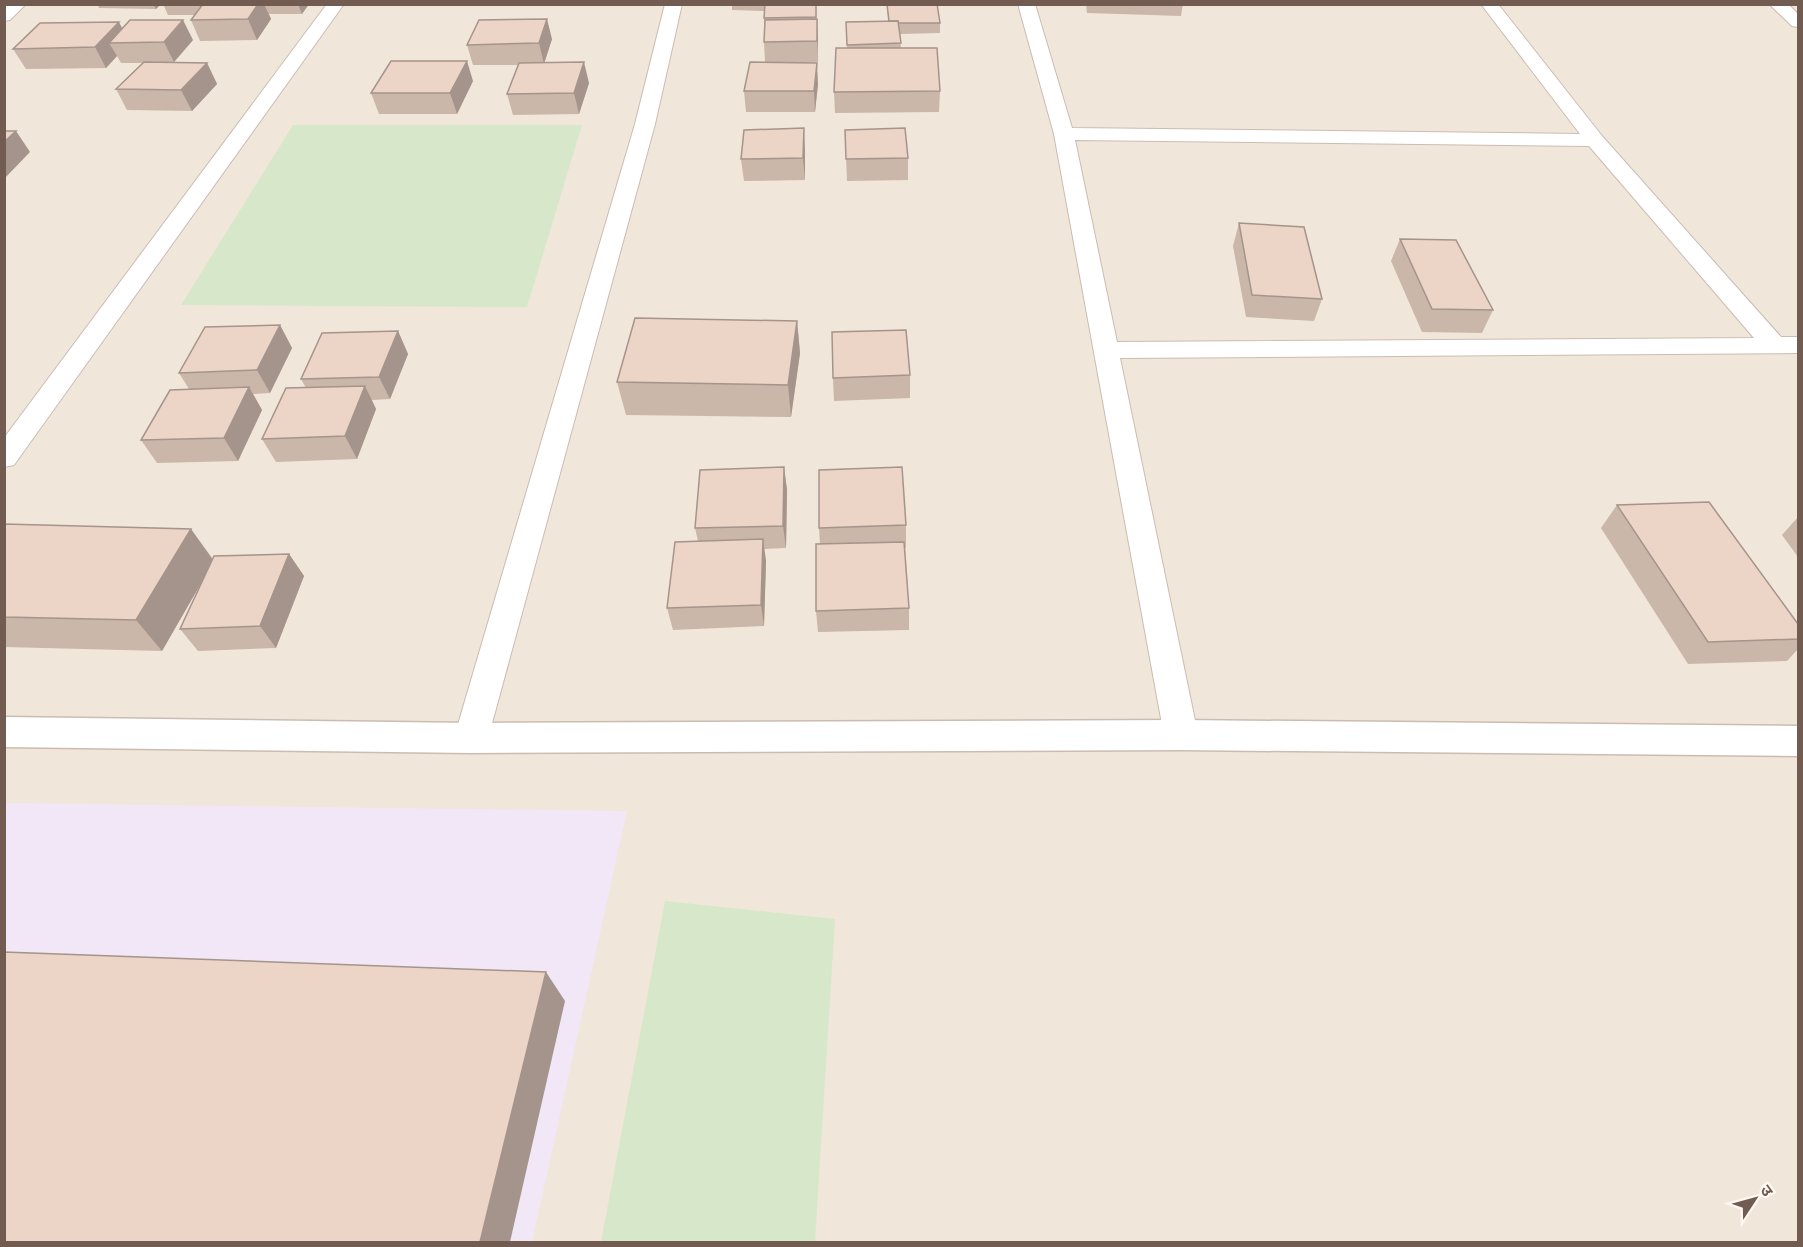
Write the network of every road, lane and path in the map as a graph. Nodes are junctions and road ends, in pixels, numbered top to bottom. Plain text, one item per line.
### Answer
1 (18, 4) edge
2 (336, 4) edge
3 (674, 4) edge
4 (1026, 4) edge
5 (1489, 4) edge
6 (1777, 4) edge
7 (4, 16) edge
8 (1798, 22) edge
9 (1064, 134) junction
10 (1595, 140) junction
11 (1786, 345) edge
12 (1106, 350) junction
13 (4, 458) edge
14 (4, 732) edge
15 (1181, 735) junction
16 (471, 738) junction
17 (1798, 741) edge

1 - 7 lane
2 - 13 lane
3 - 16 lane
4 - 9 lane
5 - 10 lane
6 - 8 lane
9 - 10 lane
9 - 12 lane
10 - 11 lane
11 - 12 lane
12 - 15 lane
14 - 16 street
15 - 16 street
15 - 17 street

